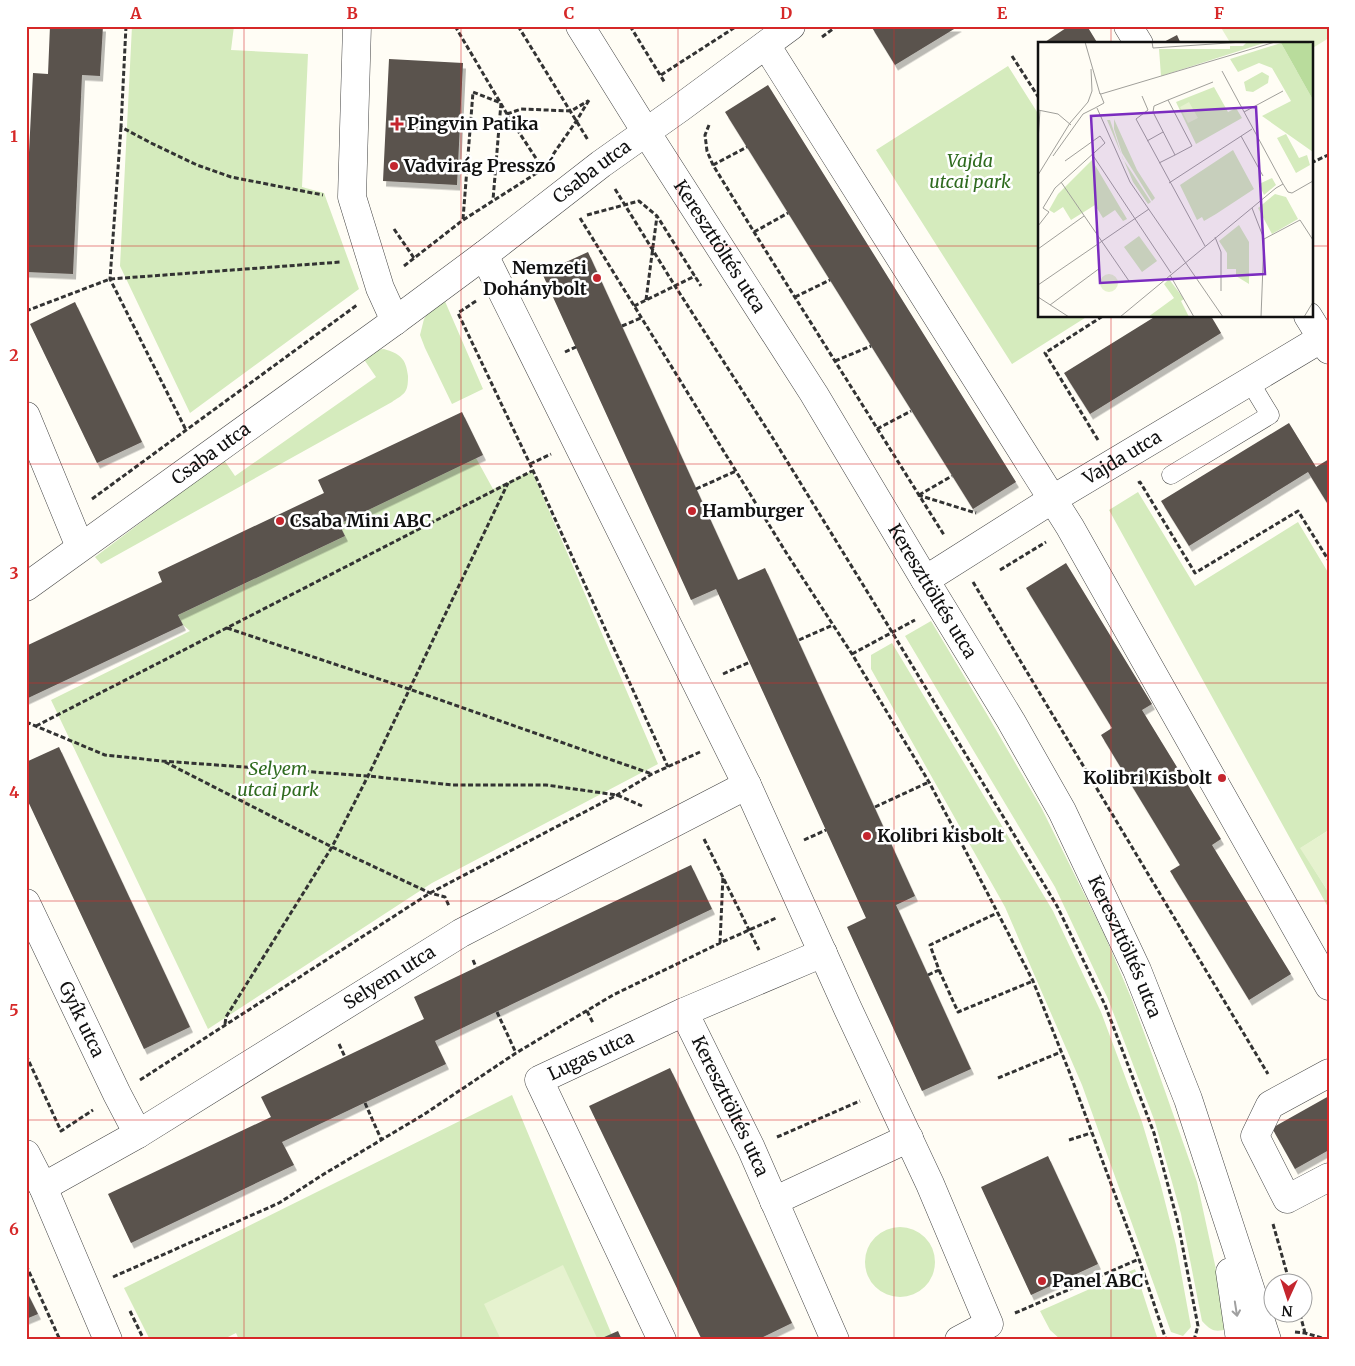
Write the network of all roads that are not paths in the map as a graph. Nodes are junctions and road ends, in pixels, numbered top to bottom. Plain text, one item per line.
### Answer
1 (357, 26) edge
2 (580, 26) edge
3 (1128, 26) edge
4 (779, 33) edge
5 (1138, 42) edge
6 (646, 132) junction
7 (484, 255) junction
8 (395, 321) junction
9 (1322, 335) edge
10 (1250, 382) junction
11 (26, 416) edge
12 (1171, 475) dead end
13 (1053, 499) junction
14 (80, 547) junction
15 (925, 580) junction
16 (26, 587) edge
17 (747, 785) junction
18 (26, 903) edge
19 (822, 953) junction
20 (1329, 986) edge
21 (684, 1012) junction
22 (1329, 1073) edge
23 (138, 1134) junction
24 (909, 1138) junction
25 (26, 1154) edge
26 (1329, 1177) edge
27 (43, 1187) junction
28 (1218, 1192) junction
29 (774, 1201) junction
30 (104, 1338) edge
31 (662, 1340) edge
32 (835, 1340) edge
33 (959, 1340) edge
34 (1240, 1340) edge
35 (1267, 1340) edge

1 - 8 street
2 - 6 street, Kereszttöltés utca
3 - 5 street
4 - 6 street, Csaba utca
4 - 13 street
6 - 7 street, Csaba utca
6 - 15 street, Kereszttöltés utca
7 - 8 street, Csaba utca
7 - 17 street
8 - 14 street, Csaba utca
9 - 10 street, Vajda utca
10 - 12 lane
10 - 13 street, Vajda utca
11 - 14 street
13 - 15 street, Vajda utca
13 - 20 street
14 - 16 street, Csaba utca
15 - 28 street, Kereszttöltés utca
17 - 19 street
17 - 23 street, Selyem utca
18 - 23 street, Gyík utca
19 - 21 street, Lugas utca
19 - 24 street
21 - 29 street, Kereszttöltés utca
21 - 31 street, Lugas utca
22 - 26 street
23 - 27 street, Selyem utca
24 - 29 street
24 - 33 street
25 - 27 street
27 - 30 street
28 -> 34 street, Kereszttöltés utca
28 - 35 street, Kereszttöltés utca
29 - 32 street, Kereszttöltés utca

